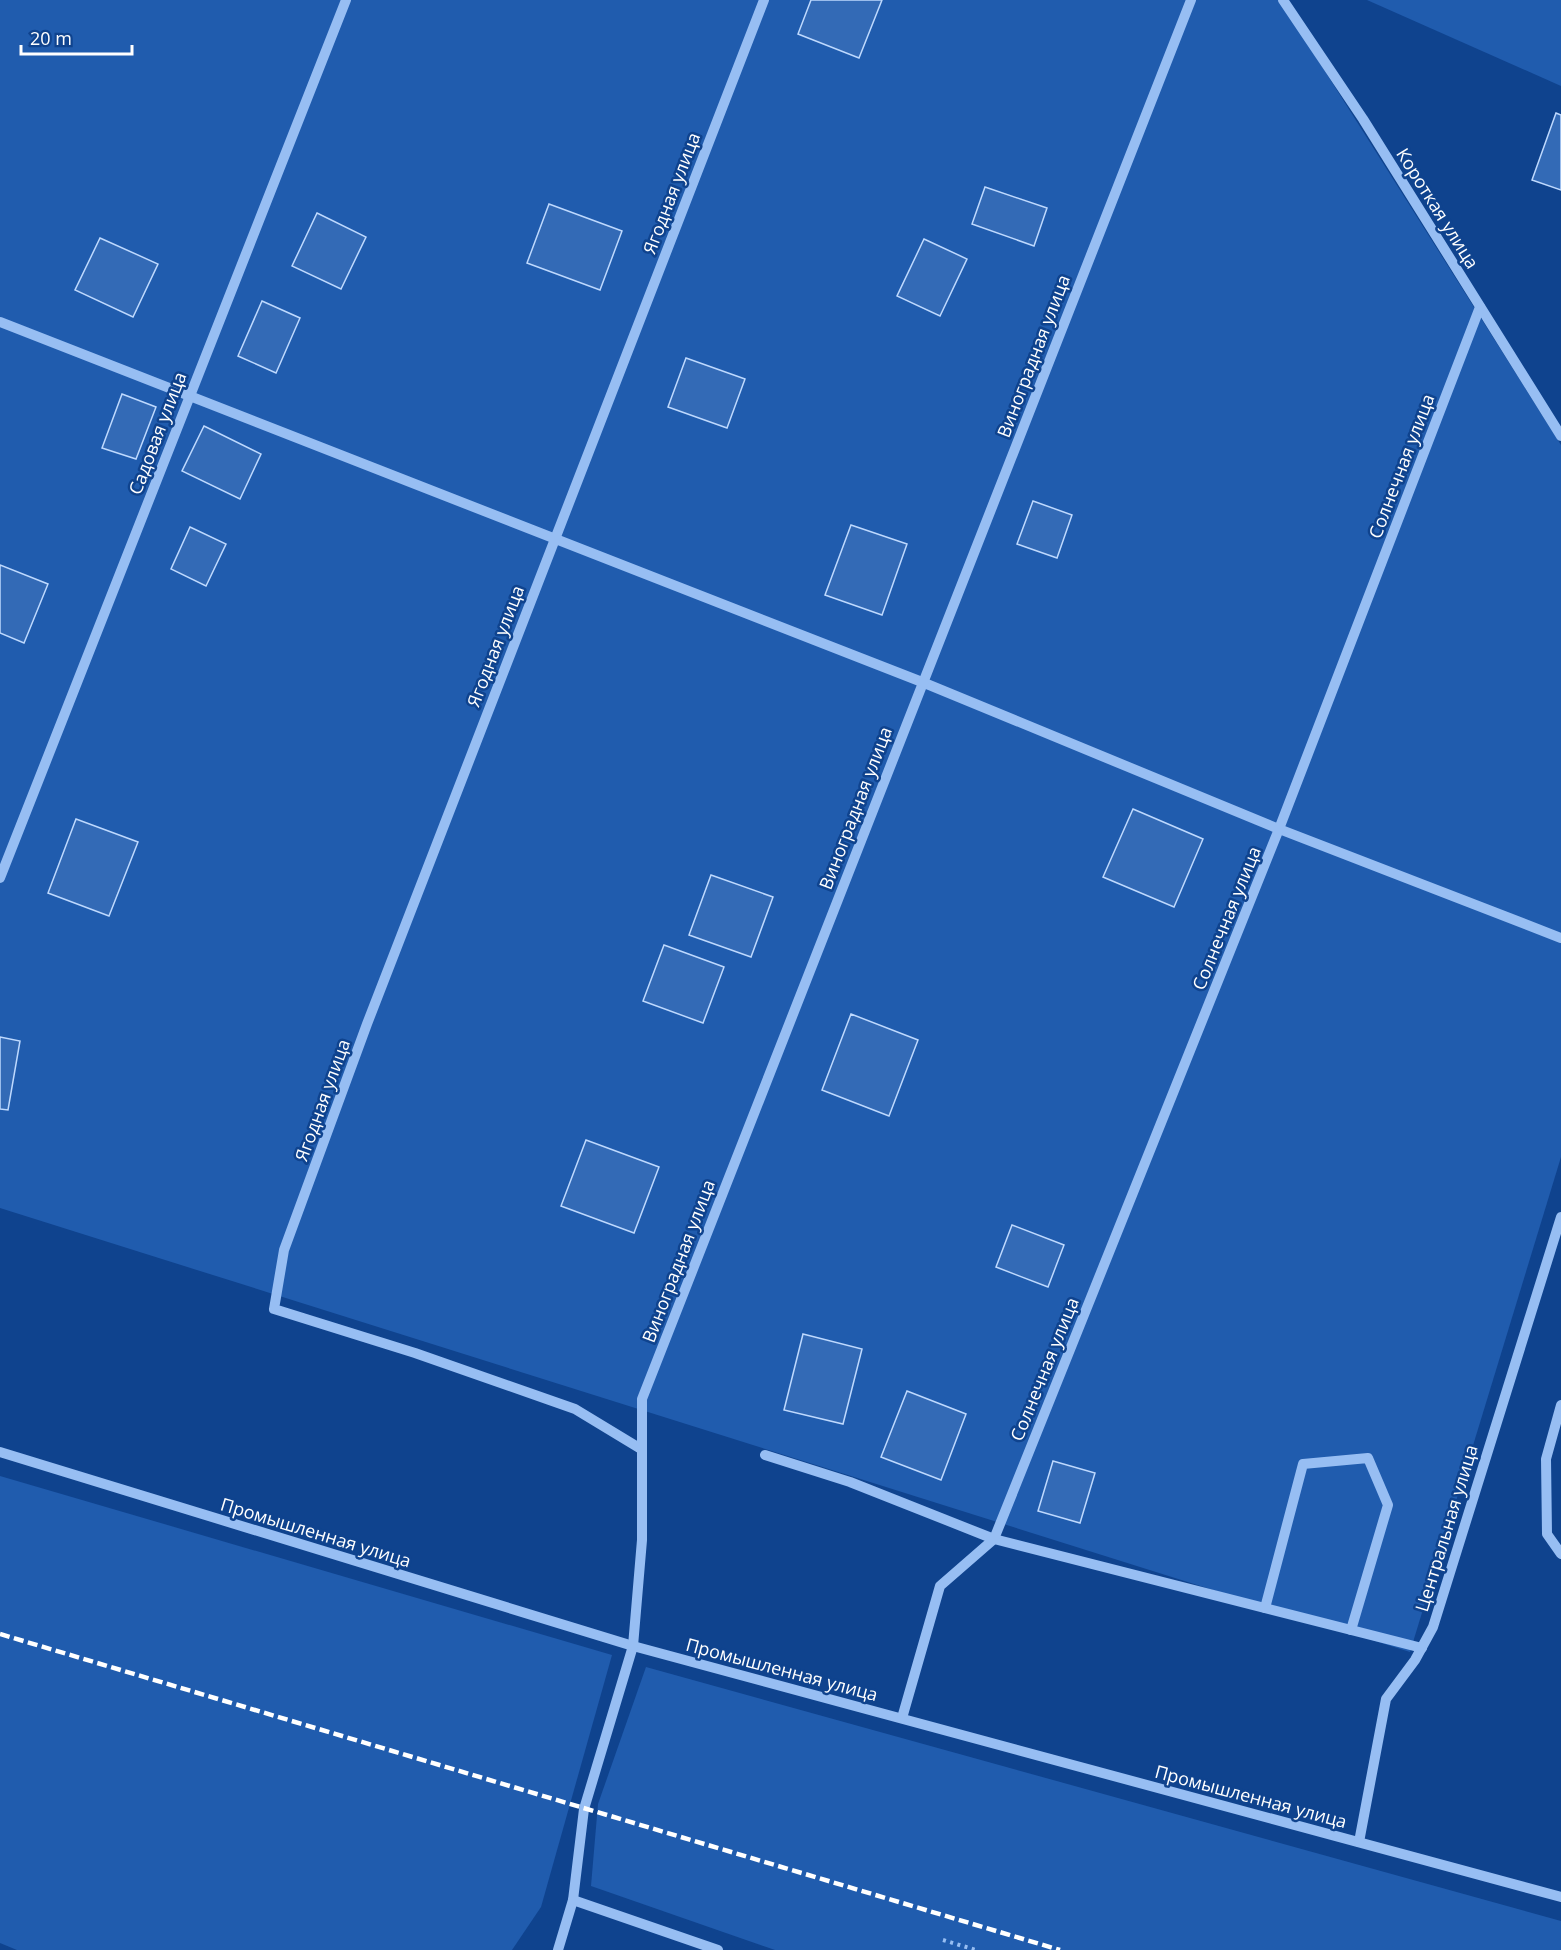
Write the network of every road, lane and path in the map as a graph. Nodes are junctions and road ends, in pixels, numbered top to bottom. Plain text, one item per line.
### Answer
1 (346, 0) edge
2 (764, 0) edge
3 (1191, 0) edge
4 (1283, 0) edge
5 (1480, 307) junction
6 (0, 322) edge
7 (189, 395) junction
8 (1561, 436) edge
9 (554, 540) junction
10 (922, 682) junction
11 (1280, 829) junction
12 (0, 878) edge
13 (1561, 938) edge
14 (1561, 1217) edge
15 (1561, 1404) edge
16 (641, 1449) junction
17 (0, 1452) edge
18 (765, 1455) dead end
19 (994, 1539) junction
20 (1561, 1554) edge
21 (1265, 1608) junction
22 (1351, 1630) junction
23 (633, 1646) junction
24 (1422, 1648) junction
25 (902, 1718) junction
26 (1359, 1842) junction
27 (1561, 1897) edge
28 (573, 1900) junction
29 (943, 1940) dead end
30 (558, 1950) edge
31 (718, 1950) edge
32 (975, 1950) edge

1 - 7 street, Садовая улица
2 - 9 street, Ягодная улица
3 - 10 street, Виноградная улица
4 - 5 street, Короткая улица
5 - 8 street, Короткая улица
5 - 11 street, Солнечная улица
6 - 7 street
7 - 9 street
7 - 12 street, Садовая улица
9 - 10 street
9 - 16 street, Ягодная улица
10 - 11 street
10 - 16 street, Виноградная улица
11 - 13 street
11 - 19 street, Солнечная улица
14 - 24 street, Центральная улица
15 - 20 street
16 - 23 street, Виноградная улица
17 - 23 street, Промышленная улица
18 - 19 street
19 - 21 street
19 - 25 street
21 - 22 street
21 - 22 street
22 - 24 street
23 - 25 street, Промышленная улица
23 - 28 street, Виноградная улица
24 - 26 street, Центральная улица
25 - 26 street, Промышленная улица
26 - 27 street, Промышленная улица
28 - 30 street, Виноградная улица
28 - 31 street
29 - 32 path

